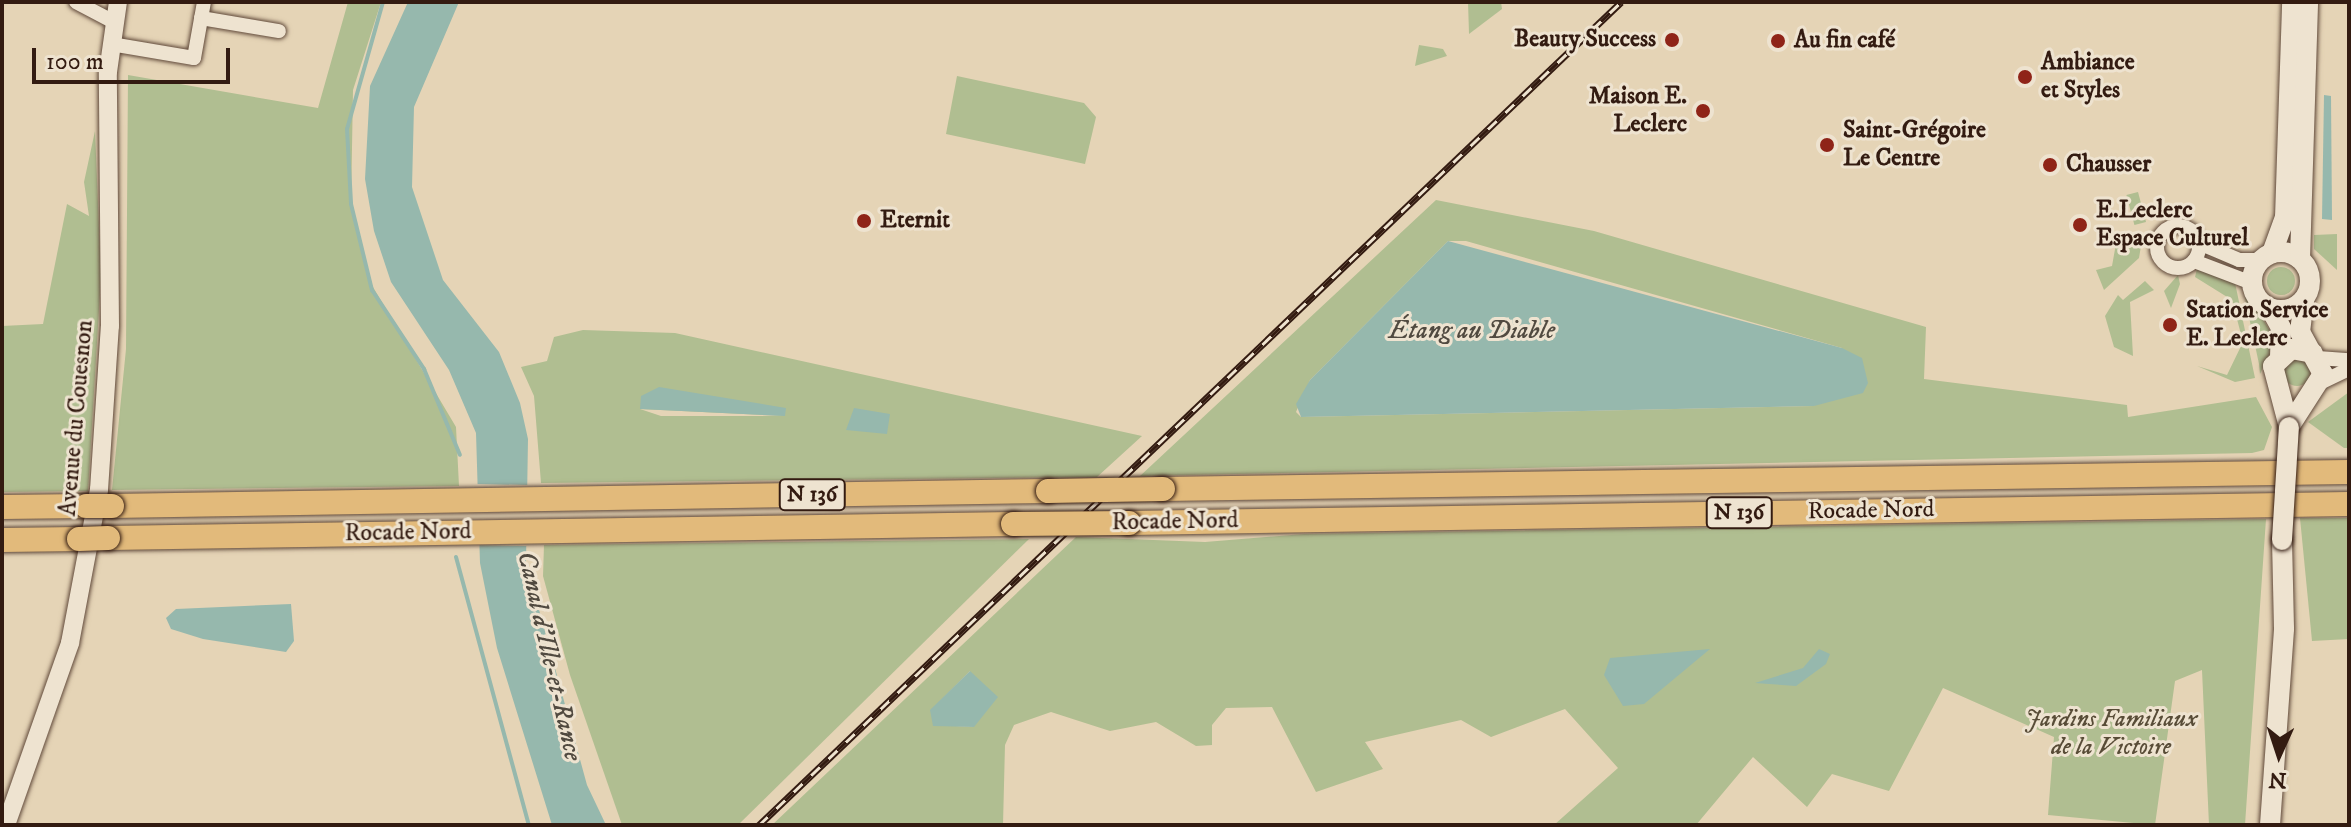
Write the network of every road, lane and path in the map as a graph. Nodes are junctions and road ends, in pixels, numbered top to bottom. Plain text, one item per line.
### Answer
1 (76, 2) edge
2 (118, 2) edge
3 (204, 2) edge
4 (2292, 2) edge
5 (2308, 2) edge
6 (201, 18) junction
7 (114, 22) junction
8 (279, 31) dead end
9 (111, 44) junction
10 (2199, 243) junction
11 (2266, 256) junction
12 (2300, 259) junction
13 (2194, 261) junction
14 (2252, 283) junction
15 (2304, 299) junction
16 (2270, 308) junction
17 (2280, 355) junction
18 (2316, 355) junction
19 (2349, 360) edge
20 (2349, 369) edge
21 (2322, 382) junction
22 (2281, 393) junction
23 (2307, 398) junction
24 (2289, 427) junction
25 (2349, 472) edge
26 (2349, 504) edge
27 (2, 507) edge
28 (2, 540) edge
29 (2279, 599) junction
30 (6, 825) edge
31 (2260, 825) edge
32 (2270, 825) edge

1 - 7 street
2 - 7 street, Avenue du Couesnon
3 - 6 street
4 - 11 main road
5 - 12 main road
6 - 8 street
6 - 9 street
7 - 9 street, Avenue du Couesnon
9 - 30 street, Avenue du Couesnon
10 - 11 street
10 - 13 street
10 - 13 street
11 - 12 main road
11 - 14 main road
12 - 15 main road
13 - 14 street
14 - 16 main road
15 - 16 main road
15 - 18 main road
16 - 17 main road
17 - 18 main road
17 - 22 main road
18 - 19 street
18 - 21 main road
20 - 21 street
21 - 23 main road
22 - 23 main road
22 - 24 main road
23 - 24 main road
24 - 29 main road, bridge
25 - 27 highway, Rocade Nord / N 136, bridge
26 - 28 highway, Rocade Nord / N 136, bridge
29 - 31 main road
29 - 32 main road

